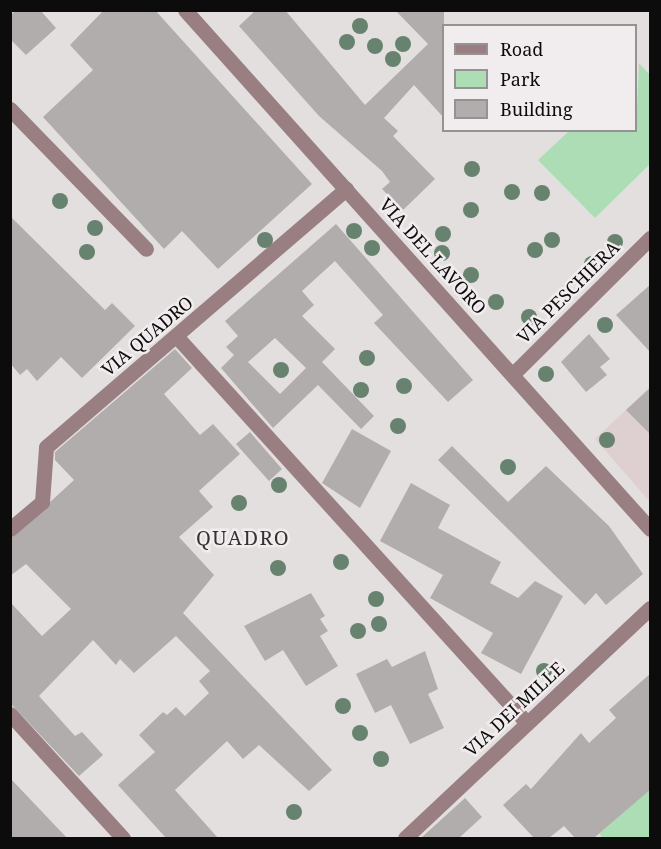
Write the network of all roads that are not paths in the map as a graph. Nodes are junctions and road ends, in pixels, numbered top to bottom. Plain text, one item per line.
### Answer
1 (185, 10) edge
2 (10, 110) edge
3 (346, 189) junction
4 (651, 238) edge
5 (146, 249) dead end
6 (177, 337) junction
7 (514, 373) junction
8 (10, 529) edge
9 (651, 530) edge
10 (651, 608) edge
11 (10, 714) edge
12 (527, 723) junction
13 (123, 838) edge
14 (405, 838) edge

1 - 3 street, VIA DEL LAVORO
2 - 5 street
3 - 6 street, VIA QUADRO
3 - 7 street, VIA DEL LAVORO
4 - 7 street, VIA PESCHIERA
6 - 8 street, VIA QUADRO
6 - 12 street
7 - 9 street, VIA DEL LAVORO
10 - 12 street, VIA DEI MILLE
11 - 13 street
12 - 14 street, VIA DEI MILLE

